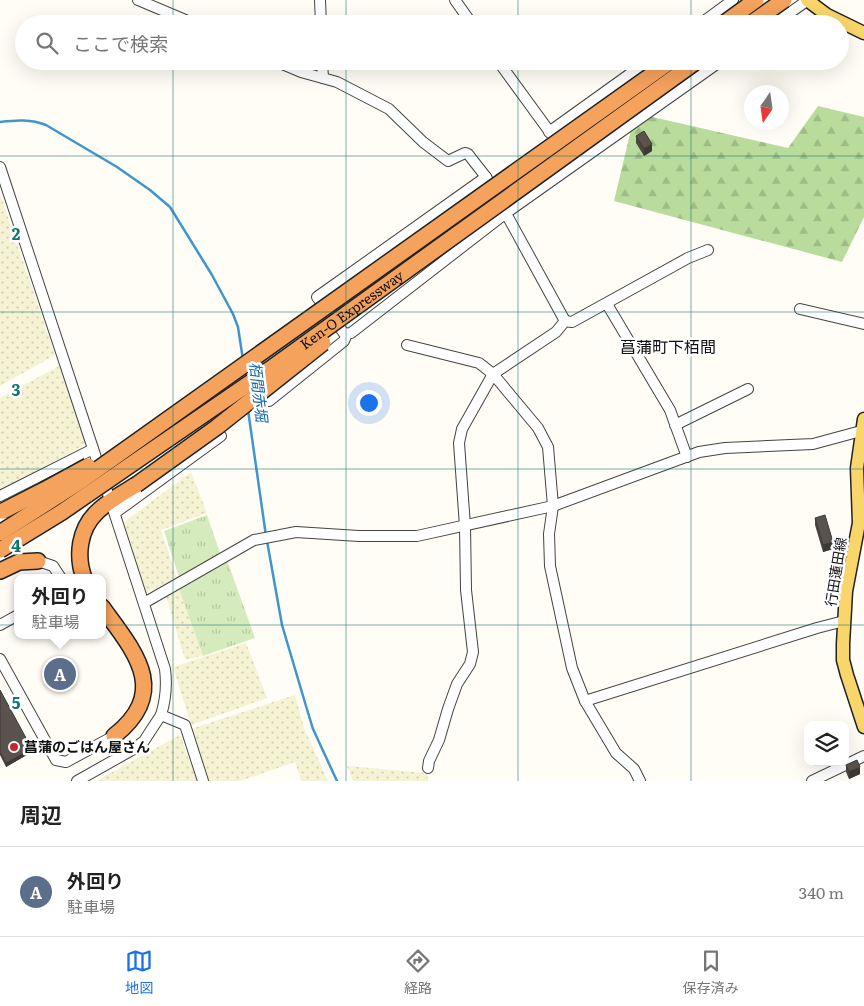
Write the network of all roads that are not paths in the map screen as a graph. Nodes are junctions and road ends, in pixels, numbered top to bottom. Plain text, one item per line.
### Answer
1 (138, 0) edge
2 (320, 0) edge
3 (455, 0) edge
4 (733, 0) edge
5 (740, 0) edge
6 (756, 0) edge
7 (784, 0) edge
8 (808, 0) edge
9 (174, 15) edge
10 (321, 15) edge
11 (466, 15) edge
12 (712, 15) edge
13 (735, 15) edge
14 (752, 15) edge
15 (763, 15) edge
16 (787, 15) edge
17 (827, 15) edge
18 (849, 26) edge
19 (864, 33) edge
20 (296, 70) edge
21 (323, 70) edge
22 (504, 70) edge
23 (635, 70) edge
24 (658, 70) edge
25 (685, 70) edge
26 (708, 70) edge
27 (323, 78) junction
28 (549, 132) junction
29 (574, 165) junction
30 (0, 167) edge
31 (486, 177) junction
32 (3, 186) edge
33 (506, 212) junction
34 (708, 250) dead end
35 (400, 276) junction
36 (607, 304) junction
37 (800, 308) dead end
38 (565, 321) junction
39 (864, 324) edge
40 (345, 334) junction
41 (407, 345) dead end
42 (493, 374) junction
43 (228, 378) junction
44 (748, 389) dead end
45 (268, 400) dead end
46 (675, 425) junction
47 (863, 425) edge
48 (221, 436) dead end
49 (93, 449) junction
50 (687, 457) junction
51 (0, 496) edge
52 (109, 497) dead end
53 (553, 506) junction
54 (2, 512) edge
55 (466, 526) junction
56 (0, 533) edge
57 (0, 550) edge
58 (38, 561) joint
59 (0, 571) edge
60 (58, 574) edge
61 (82, 574) edge
62 (144, 602) junction
63 (106, 613) edge
64 (14, 617) edge
65 (844, 621) junction
66 (0, 625) edge
67 (0, 659) edge
68 (585, 701) junction
69 (861, 709) edge
70 (161, 715) junction
71 (864, 728) edge
72 (114, 736) joint
73 (864, 756) edge
74 (428, 768) dead end
75 (77, 781) edge
76 (203, 781) edge
77 (640, 781) edge
78 (812, 781) edge

1 - 9 street
2 - 10 street
3 - 11 street
4 - 12 street
5 - 14 street
6 - 13 highway, bridge
7 - 15 highway, bridge
8 - 16 street
8 - 17 main road
18 - 19 main road
20 - 27 street
21 - 27 street
22 - 28 street
23 - 28 street
24 - 43 highway, Ken-O Expressway, bridge
25 - 35 highway, Ken-O Expressway, bridge
26 - 29 street
27 - 31 street
28 - 29 street
29 - 33 street
30 - 32 street
31 - 33 street
31 - 40 street
32 - 49 street
33 - 38 street
33 - 40 street
34 - 36 street
35 - 57 highway, Ken-O Expressway, bridge
35 - 61 highway, bridge
36 - 38 street
36 - 46 street
37 - 39 street
38 - 42 street
40 - 45 street
41 - 42 street
42 - 53 street
42 - 55 street
43 - 54 highway, bridge
43 - 56 highway, Ken-O Expressway, bridge
44 - 46 street
46 - 50 street
47 - 50 street
47 - 65 main road, 行田蓮田線
48 - 62 street
49 - 51 street
49 - 52 street
50 - 53 street
53 - 55 street
53 - 68 street
55 - 62 street
55 - 74 street
58 - 59 highway
58 - 60 street
62 - 70 street
63 - 72 highway
64 - 66 street
65 - 68 street
65 - 69 main road, 行田蓮田線
67 - 72 street
68 - 77 street
69 - 71 main road, 行田蓮田線
70 - 75 street
70 - 76 street
73 - 78 street

